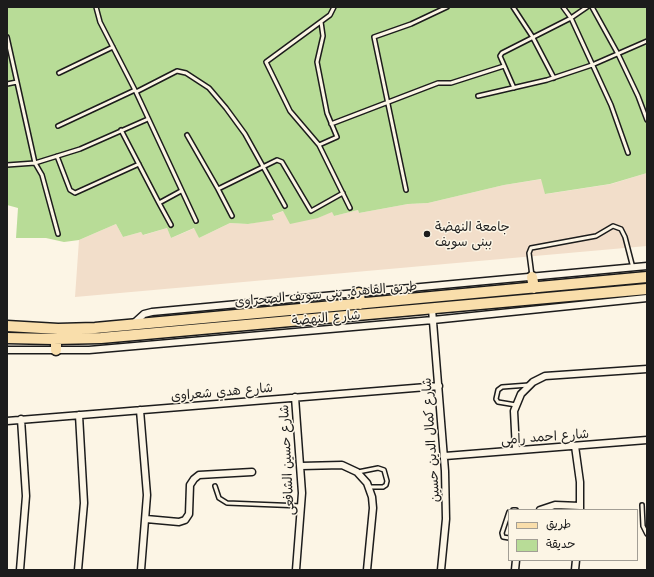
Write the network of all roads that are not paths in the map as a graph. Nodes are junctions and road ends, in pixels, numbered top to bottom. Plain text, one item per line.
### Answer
1 (96, 7) edge
2 (334, 7) edge
3 (447, 7) edge
4 (513, 7) edge
5 (563, 7) edge
6 (587, 7) edge
7 (592, 7) edge
8 (570, 18) junction
9 (320, 22) junction
10 (532, 36) junction
11 (7, 37) edge
12 (647, 41) edge
13 (113, 47) junction
14 (618, 54) junction
15 (592, 65) junction
16 (504, 66) junction
17 (59, 73) dead end
18 (554, 78) junction
19 (17, 82) junction
20 (7, 84) edge
21 (514, 88) junction
22 (136, 91) junction
23 (478, 96) dead end
24 (386, 102) junction
25 (148, 119) junction
26 (647, 120) edge
27 (331, 124) junction
28 (58, 126) dead end
29 (121, 130) junction
30 (186, 135) dead end
31 (319, 145) junction
32 (628, 153) dead end
33 (57, 156) junction
34 (35, 163) junction
35 (139, 164) junction
36 (7, 165) edge
37 (264, 167) junction
38 (218, 189) junction
39 (181, 190) junction
40 (406, 190) dead end
41 (343, 193) junction
42 (159, 203) junction
43 (284, 206) dead end
44 (350, 208) dead end
45 (232, 216) dead end
46 (196, 221) dead end
47 (171, 226) dead end
48 (58, 234) dead end
49 (647, 266) edge
50 (633, 268) junction
51 (647, 277) edge
52 (634, 278) junction
53 (533, 282) junction
54 (647, 289) edge
55 (359, 293) junction
56 (647, 298) edge
57 (360, 304) junction
58 (432, 309) junction
59 (177, 320) junction
60 (433, 320) junction
61 (132, 324) junction
62 (7, 326) edge
63 (177, 332) junction
64 (7, 338) edge
65 (56, 339) junction
66 (7, 350) edge
67 (56, 350) junction
68 (647, 369) edge
69 (529, 385) junction
70 (439, 386) junction
71 (295, 397) junction
72 (516, 405) junction
73 (140, 410) junction
74 (78, 415) junction
75 (21, 420) junction
76 (7, 421) edge
77 (647, 440) edge
78 (575, 446) junction
79 (516, 450) junction
80 (445, 456) junction
81 (301, 466) junction
82 (252, 472) dead end
83 (357, 472) junction
84 (215, 486) dead end
85 (369, 487) junction
86 (642, 505) dead end
87 (302, 506) junction
88 (580, 508) edge
89 (543, 509) edge
90 (508, 515) edge
91 (146, 519) junction
92 (647, 534) edge
93 (508, 538) edge
94 (20, 570) edge
95 (78, 570) edge
96 (141, 570) edge
97 (296, 570) edge
98 (367, 570) edge
99 (441, 570) edge

1 - 13 lane
2 - 9 lane
3 - 24 lane
4 - 10 lane
5 - 8 lane
6 - 8 lane
7 - 14 lane
8 - 10 lane
8 - 15 lane
9 - 27 lane
9 - 31 lane
10 - 16 lane
10 - 18 lane
11 - 19 lane
12 - 14 lane
13 - 17 lane
13 - 22 lane
14 - 15 lane
14 - 26 lane
15 - 18 lane
15 - 32 lane
16 - 21 lane
16 - 24 lane
18 - 21 lane
19 - 20 lane
19 - 34 lane
21 - 23 lane
22 - 25 lane
22 - 28 lane
22 - 37 lane
24 - 27 lane
24 - 40 lane
25 - 29 lane
25 - 39 lane
27 - 31 lane
29 - 33 lane
29 - 35 lane
30 - 38 lane
31 - 41 lane
33 - 34 lane
33 - 35 lane
34 - 36 lane
34 - 48 lane
35 - 42 lane
37 - 38 lane
37 - 41 lane
37 - 43 lane
38 - 45 lane
39 - 42 lane
39 - 46 lane
41 - 44 lane
42 - 47 lane
49 - 50 street
50 - 52 main road
50 - 53 street
50 - 53 lane
51 - 52 main road, طريق القاهرة, بنى سويف الصحراوى
52 - 53 main road, طريق القاهرة, بنى سويف الصحراوى
53 - 55 street
53 - 57 main road, طريق القاهرة, بنى سويف الصحراوى
54 - 58 main road, طريق القاهرة, بنى سويف الصحراوى
55 - 57 main road
55 - 61 street
56 - 60 street, شارع النهضة
57 - 59 main road, طريق القاهرة, بنى سويف الصحراوى
58 - 60 street, شارع كمال الدين حسين
58 - 63 main road, طريق القاهرة, بنى سويف الصحراوى
59 - 61 main road, طريق القاهرة, بنى سويف الصحراوى
59 - 63 main road
60 - 67 street, شارع النهضة
60 - 70 street, شارع كمال الدين حسين
61 - 62 main road, طريق القاهرة, بنى سويف الصحراوى
63 - 65 main road, طريق القاهرة, بنى سويف الصحراوى
64 - 65 main road, طريق القاهرة, بنى سويف الصحراوى
65 - 67 main road
66 - 67 street, شارع النهضة
68 - 69 street
69 - 72 street
69 - 72 lane
70 - 71 street, شارع هدي شعراوى
70 - 80 street, شارع كمال الدين حسين
71 - 73 street, شارع هدي شعراوى
71 - 81 street, شارع حسين الشافعى
72 - 79 street
73 - 74 street, شارع هدي شعراوى
73 - 91 street
74 - 75 street, شارع هدي شعراوى
74 - 95 street
75 - 76 street, شارع هدي شعراوى
75 - 94 street
77 - 78 street, شارع احمد رامى
78 - 79 street, شارع احمد رامى
78 - 88 street
79 - 80 street, شارع احمد رامى
80 - 99 street, شارع كمال الدين حسين
81 - 83 street
81 - 87 street, شارع حسين الشافعى
82 - 91 street
83 - 85 street
83 - 85 lane
84 - 87 lane
85 - 98 street
86 - 92 lane
87 - 97 street, شارع حسين الشافعى
88 - 89 street
90 - 93 lane
91 - 96 street

